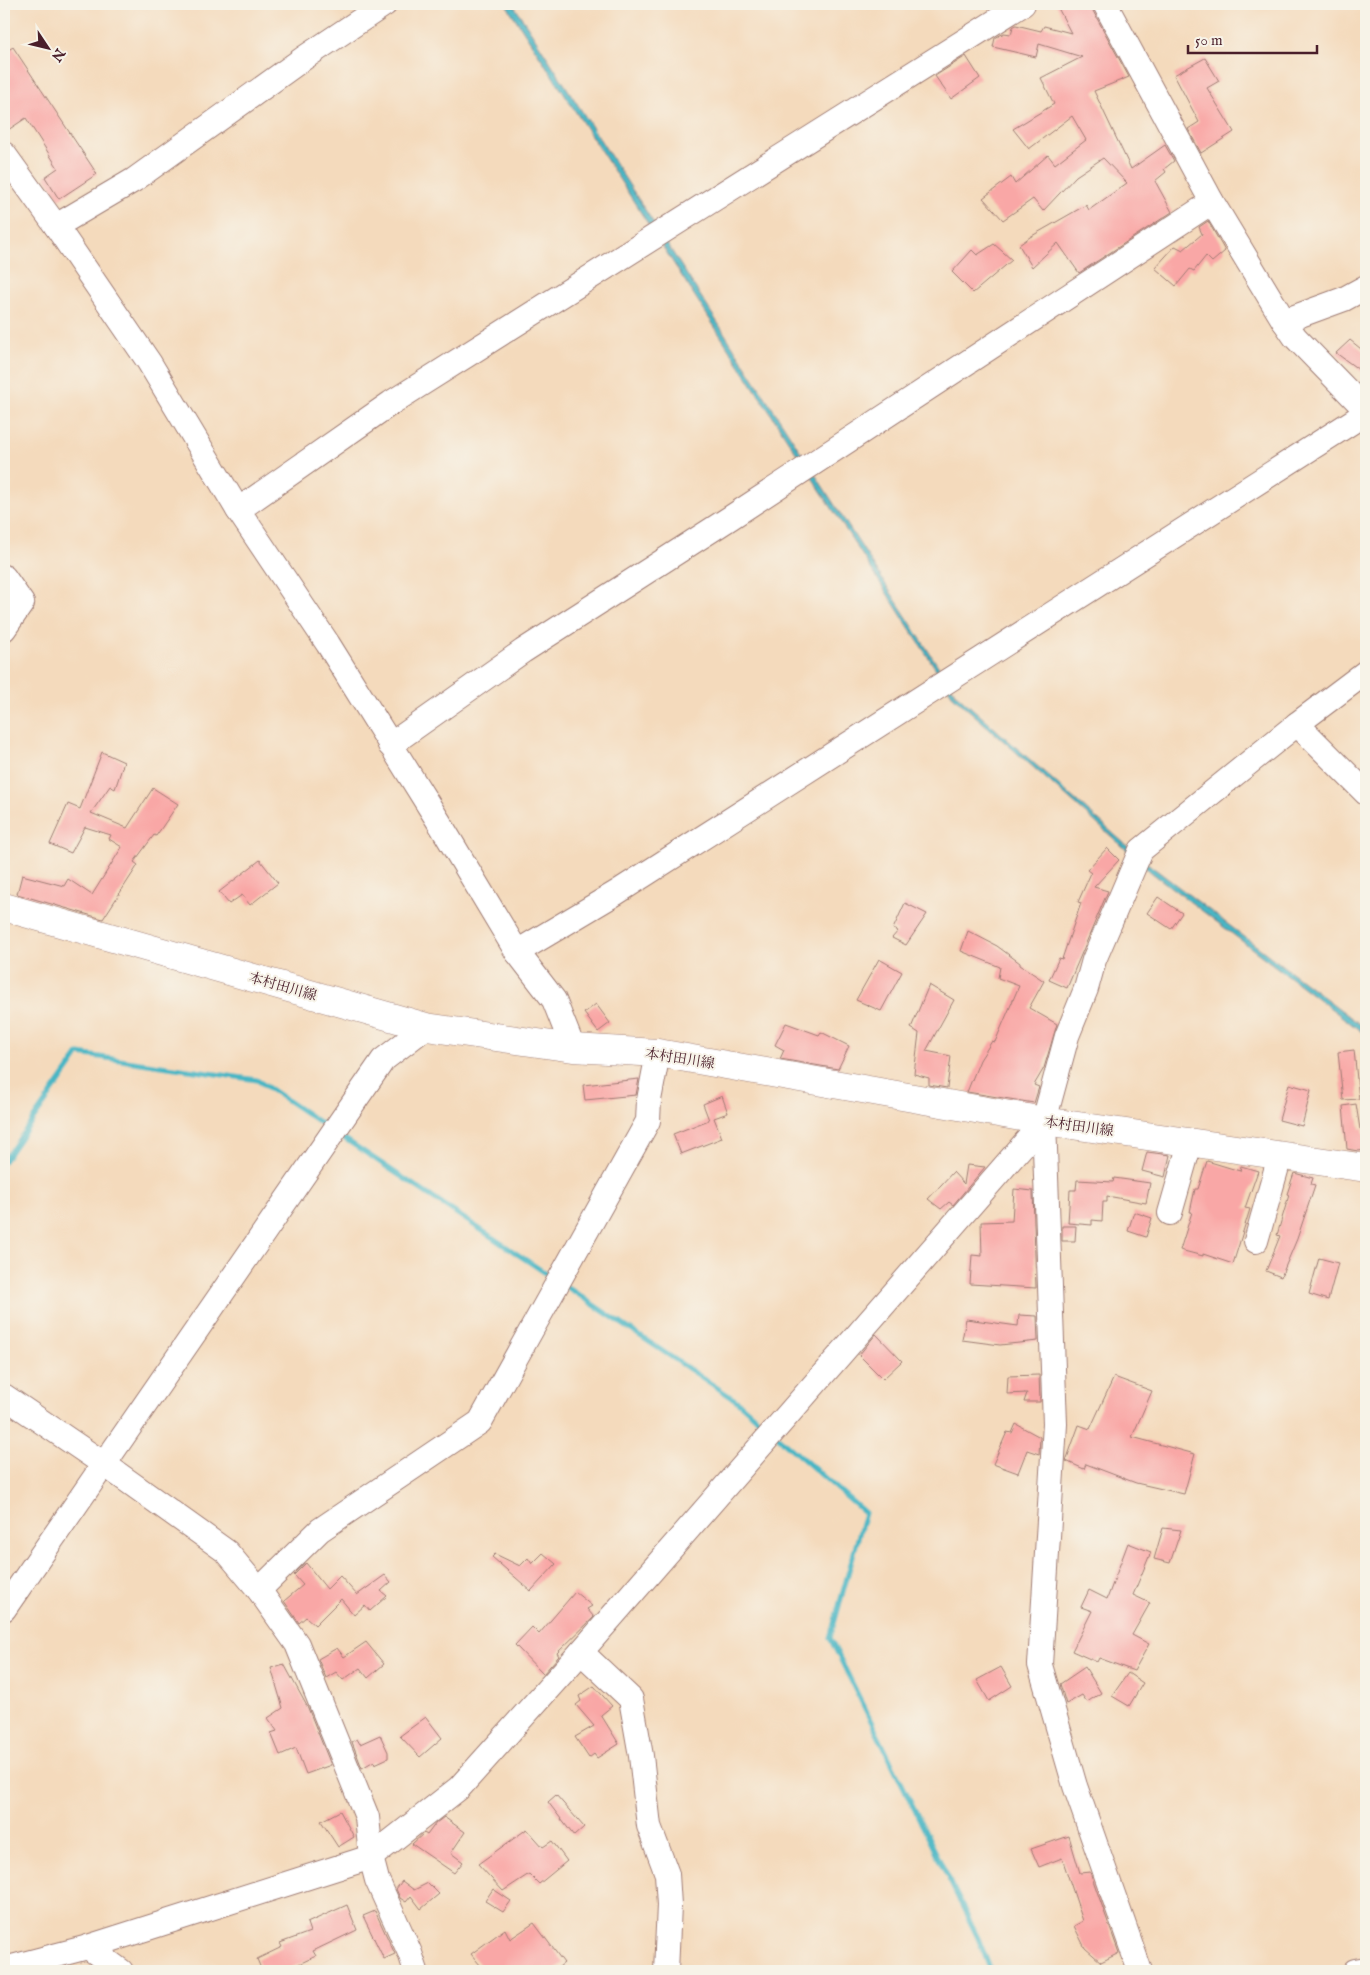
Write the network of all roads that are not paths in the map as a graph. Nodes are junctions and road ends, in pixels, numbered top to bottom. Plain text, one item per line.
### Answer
1 (385, 4) edge
2 (1023, 4) edge
3 (1105, 4) edge
4 (4, 154) edge
5 (1212, 202) junction
6 (56, 226) junction
7 (1366, 287) edge
8 (1284, 321) junction
9 (1366, 412) edge
10 (238, 510) junction
11 (4, 577) edge
12 (4, 629) edge
13 (1366, 672) edge
14 (1297, 724) junction
15 (390, 745) junction
16 (1366, 793) edge
17 (4, 907) edge
18 (517, 952) junction
19 (426, 1027) junction
20 (573, 1048) junction
21 (658, 1053) junction
22 (1044, 1121) junction
23 (1190, 1143) junction
24 (1280, 1156) junction
25 (1366, 1168) edge
26 (1170, 1213) dead end
27 (1256, 1241) dead end
28 (4, 1396) edge
29 (104, 1464) junction
30 (259, 1590) junction
31 (4, 1609) edge
32 (581, 1652) junction
33 (371, 1857) junction
34 (88, 1947) junction
35 (4, 1969) edge
36 (121, 1971) edge
37 (416, 1971) edge
38 (666, 1971) edge
39 (1140, 1971) edge

1 - 6 street
2 - 10 street
3 - 5 street
4 - 6 street
5 - 8 street
5 - 15 street
6 - 10 street
7 - 8 street
8 - 9 street
9 - 18 street
10 - 15 street
11 - 12 street
13 - 14 street
14 - 16 street
14 - 22 street
15 - 18 street
17 - 19 main road, 本村田川線
18 - 20 street
19 - 20 main road, 本村田川線
19 - 29 street
20 - 21 main road, 本村田川線
21 - 22 main road, 本村田川線
21 - 30 street
22 - 23 main road, 本村田川線
22 - 32 street
22 - 39 street
23 - 24 main road, 本村田川線
23 - 26 street
24 - 25 main road, 本村田川線
24 - 27 street
28 - 29 street
29 - 30 street
29 - 31 street
30 - 33 street
32 - 33 street
32 - 38 street
33 - 34 street
33 - 37 street
34 - 35 street
34 - 36 street

